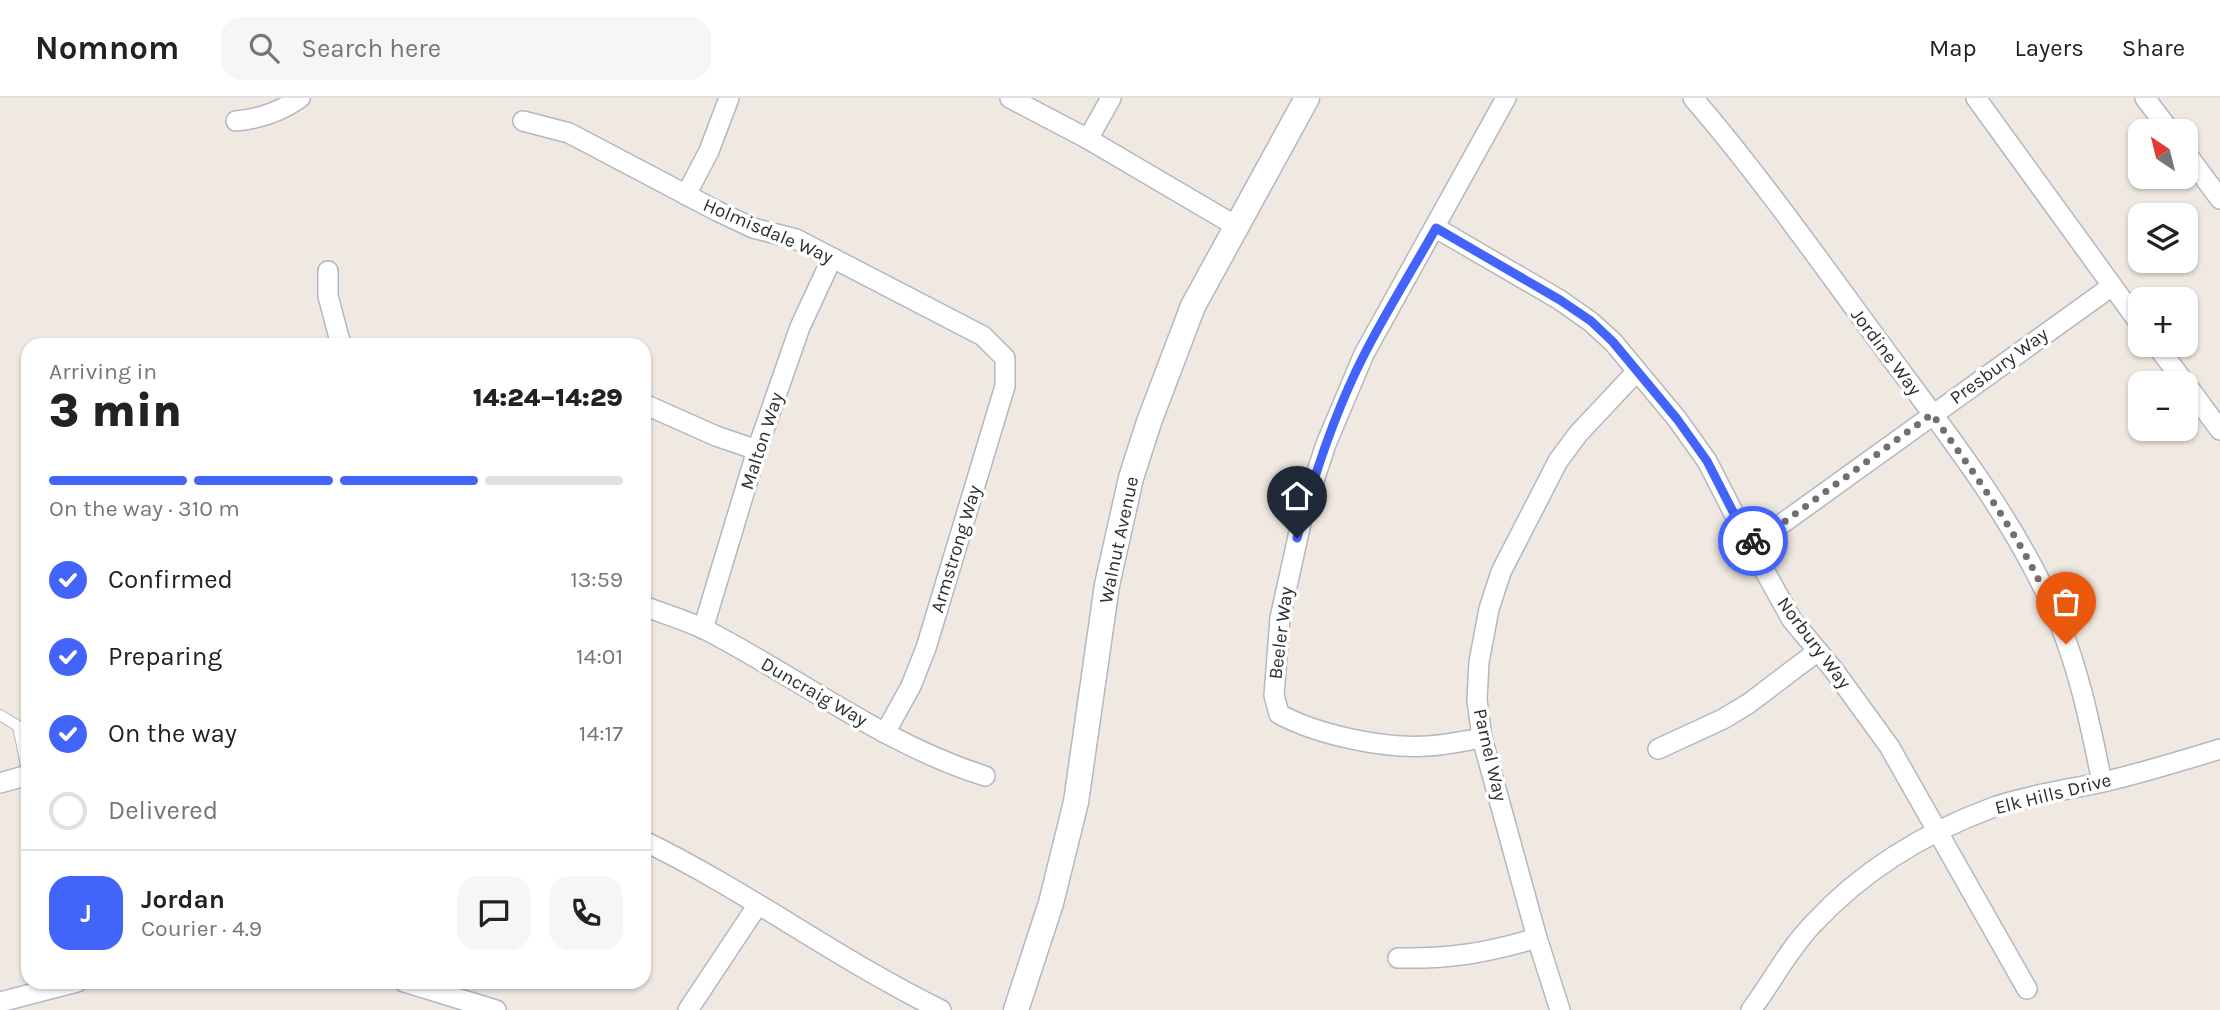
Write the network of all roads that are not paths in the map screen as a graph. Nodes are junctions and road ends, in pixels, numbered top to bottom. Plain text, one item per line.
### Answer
1 (300, 98) edge
2 (729, 98) edge
3 (1010, 98) edge
4 (1111, 98) edge
5 (1307, 98) edge
6 (1506, 98) edge
7 (1693, 98) edge
8 (1976, 98) edge
9 (2145, 98) edge
10 (2161, 119) edge
11 (236, 121) dead end
12 (523, 121) dead end
13 (1088, 139) junction
14 (2198, 169) edge
15 (686, 195) junction
16 (2220, 198) edge
17 (1236, 226) junction
18 (1436, 228) junction
19 (832, 258) junction
20 (328, 271) dead end
21 (2112, 286) junction
22 (2128, 308) edge
23 (339, 338) edge
24 (1005, 358) joint
25 (1637, 371) junction
26 (2198, 401) edge
27 (651, 407) edge
28 (1932, 414) junction
29 (2220, 430) edge
30 (757, 450) junction
31 (1749, 543) junction
32 (651, 609) edge
33 (703, 629) junction
34 (1818, 651) junction
35 (0, 715) edge
36 (885, 733) junction
37 (1482, 738) junction
38 (21, 741) edge
39 (1658, 749) dead end
40 (2220, 749) edge
41 (985, 776) dead end
42 (21, 777) edge
43 (2102, 782) junction
44 (0, 783) edge
45 (1939, 831) junction
46 (651, 845) edge
47 (757, 906) junction
48 (1537, 938) junction
49 (1398, 958) dead end
50 (50, 989) edge
51 (426, 989) edge
52 (2026, 989) dead end
53 (0, 1002) edge
54 (485, 1008) edge
55 (688, 1010) edge
56 (941, 1010) edge
57 (1016, 1010) edge
58 (1560, 1010) edge
59 (1751, 1010) edge

1 - 11 street
2 - 15 street
3 - 13 street
4 - 13 street
5 - 17 street, Walnut Avenue
6 - 18 street, Beeler Way
7 - 28 street, Jordine Way
8 - 21 street
9 - 10 street
12 - 15 street, Holmisdale Way
13 - 17 street
14 - 16 street
15 - 19 street, Holmisdale Way
17 - 57 street, Walnut Avenue
18 - 25 street, Norbury Way
18 - 37 street, Beeler Way
19 - 24 street, Holmisdale Way
19 - 30 street, Malton Way
20 - 23 street
21 - 22 street
21 - 28 street, Presbury Way
24 - 36 street, Armstrong Way
25 - 31 street, Norbury Way
25 - 37 street, Parnel Way
26 - 29 street
27 - 30 street
28 - 31 street, Presbury Way
28 - 43 street, Jordine Way
30 - 33 street, Malton Way
31 - 34 street, Norbury Way
32 - 33 street, Duncraig Way
33 - 36 street, Duncraig Way
34 - 39 street
34 - 45 street, Norbury Way
35 - 38 lane
36 - 41 street, Duncraig Way
37 - 48 street, Parnel Way
40 - 43 street, Elk Hills Drive
42 - 44 street
43 - 45 street, Elk Hills Drive
45 - 52 street, Norbury Way
45 - 59 street, Elk Hills Drive
46 - 47 street
47 - 55 street
47 - 56 street
48 - 49 street
48 - 58 street, Parnel Way
50 - 53 street
51 - 54 street

